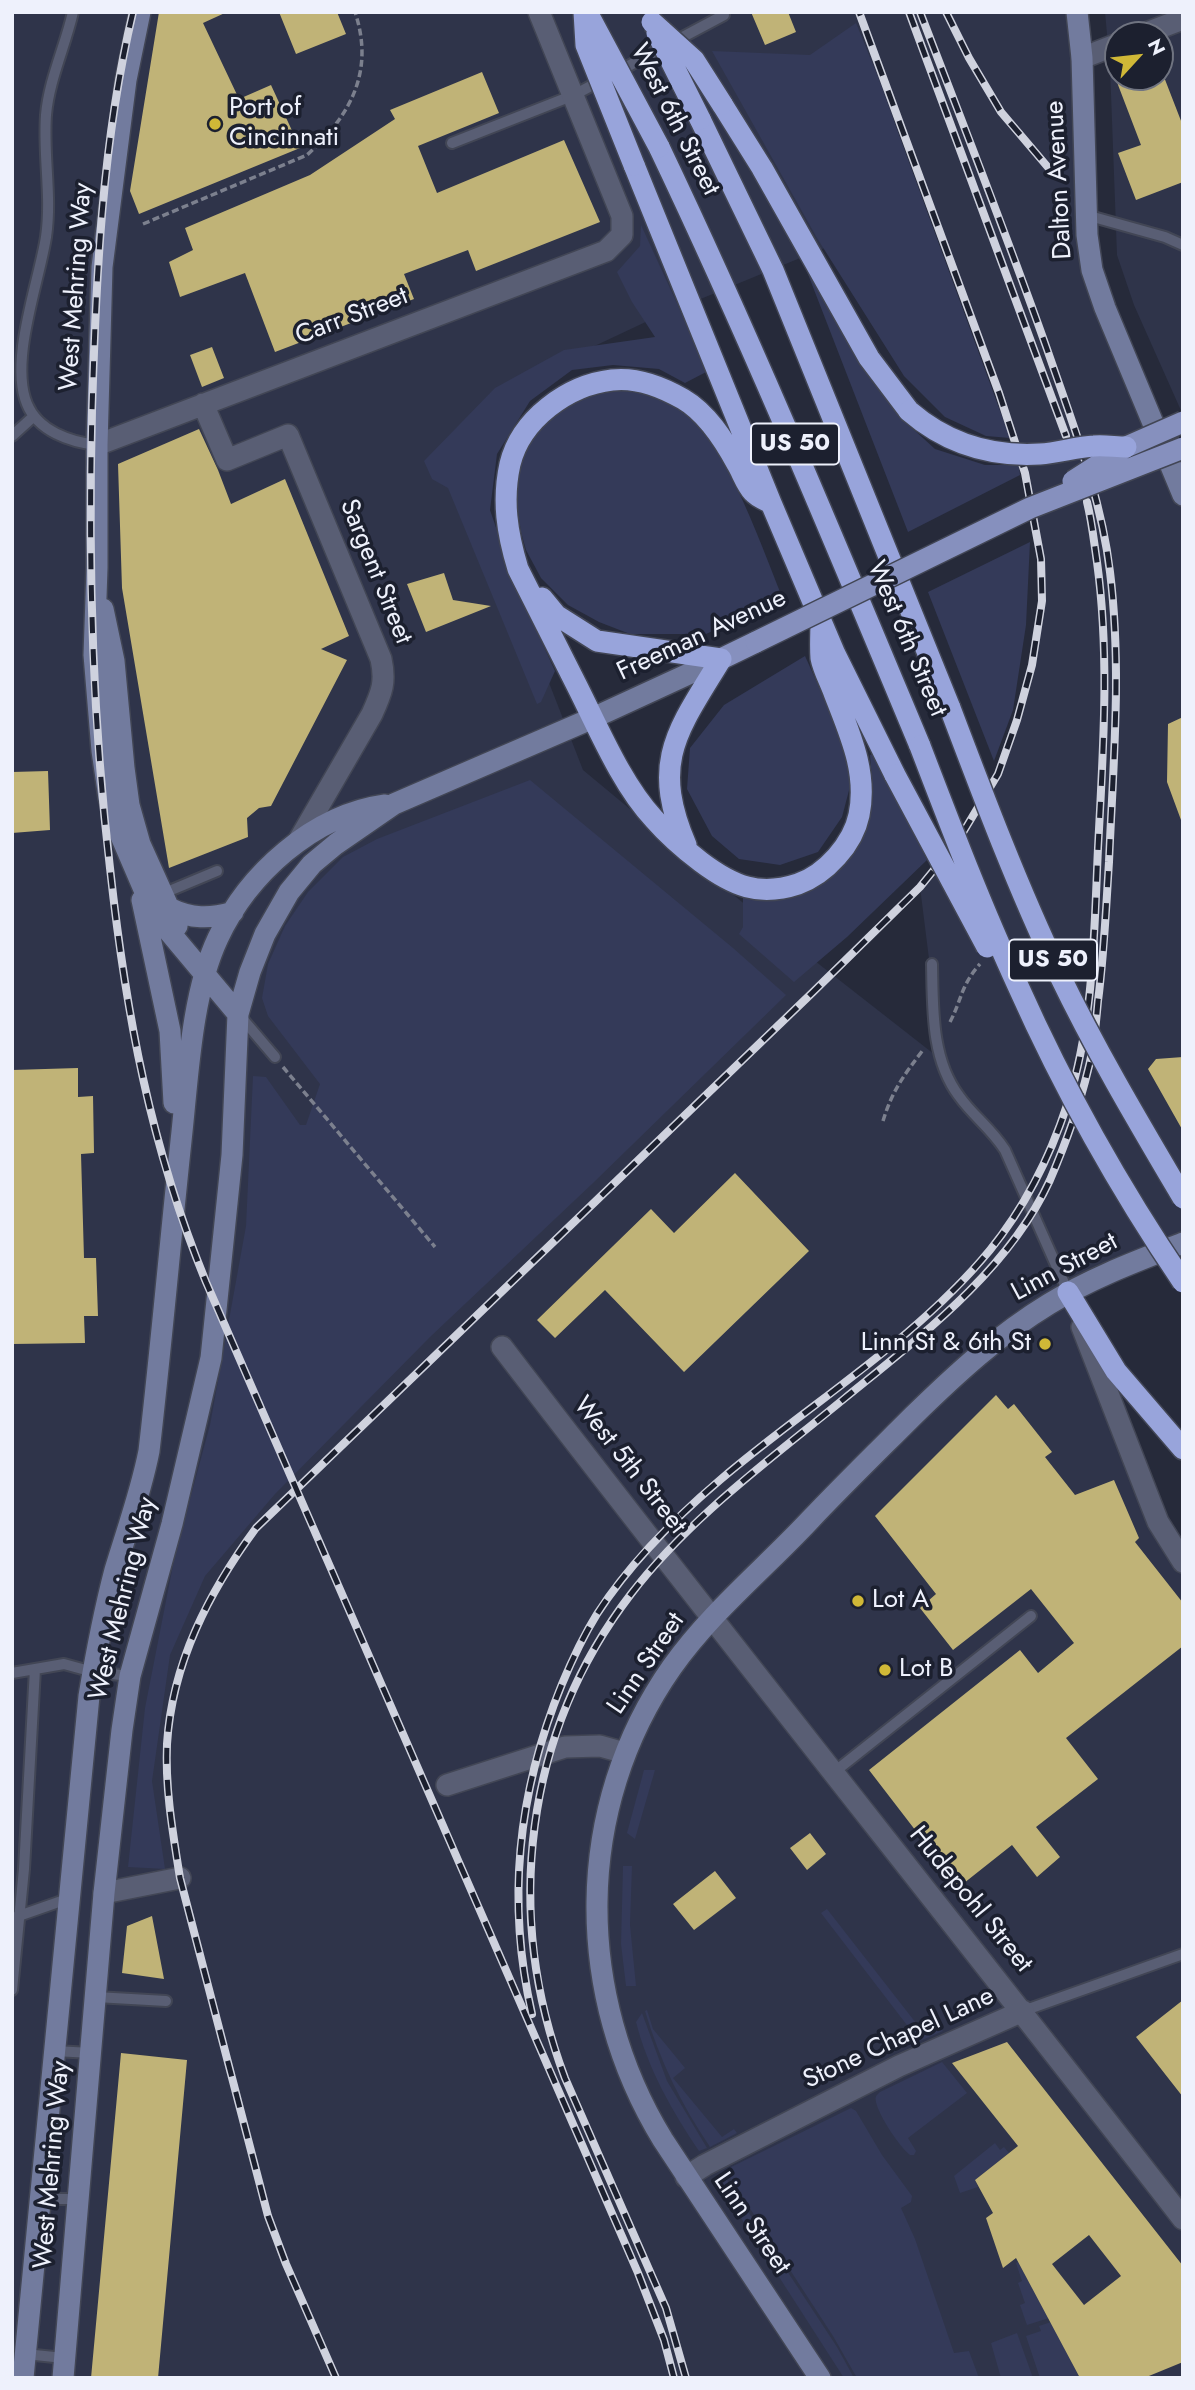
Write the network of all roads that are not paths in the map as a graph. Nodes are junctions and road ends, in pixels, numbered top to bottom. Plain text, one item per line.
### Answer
1 (73, 12) edge
2 (139, 12) edge
3 (539, 12) edge
4 (585, 12) edge
5 (1077, 12) edge
6 (724, 15) dead end
7 (649, 17) edge
8 (1104, 49) edge
9 (1082, 58) junction
10 (574, 95) junction
11 (452, 143) dead end
12 (1086, 215) junction
13 (1183, 245) edge
14 (203, 404) junction
15 (34, 416) junction
16 (1183, 422) edge
17 (12, 436) edge
18 (97, 445) junction
19 (1126, 447) junction
20 (1183, 448) edge
21 (1183, 495) edge
22 (771, 503) junction
23 (1030, 508) junction
24 (97, 568) junction
25 (518, 569) junction
26 (821, 621) junction
27 (721, 659) junction
28 (593, 718) junction
29 (394, 804) junction
30 (299, 840) junction
31 (689, 853) junction
32 (136, 871) junction
33 (217, 871) dead end
34 (166, 901) junction
35 (233, 912) junction
36 (189, 954) junction
37 (932, 964) dead end
38 (205, 975) junction
39 (1018, 988) junction
40 (238, 1014) junction
41 (275, 1057) road end
42 (178, 1170) junction
43 (1183, 1198) edge
44 (1183, 1243) edge
45 (1183, 1282) edge
46 (1068, 1292) junction
47 (502, 1347) dead end
48 (1183, 1449) edge
49 (1183, 1562) edge
50 (1031, 1616) dead end
51 (712, 1619) junction
52 (35, 1669) junction
53 (93, 1672) junction
54 (12, 1673) edge
55 (130, 1676) junction
56 (625, 1753) junction
57 (832, 1773) junction
58 (447, 1785) dead end
59 (180, 1878) dead end
60 (104, 1893) junction
61 (70, 1898) junction
62 (15, 1917) edge
63 (1183, 1954) edge
64 (12, 1990) edge
65 (96, 1997) junction
66 (166, 2001) dead end
67 (1023, 2011) junction
68 (54, 2051) junction
69 (92, 2053) junction
70 (686, 2177) junction
71 (40, 2199) junction
72 (78, 2199) junction
73 (1183, 2219) edge
74 (770, 2301) junction
75 (25, 2354) junction
76 (64, 2368) edge
77 (23, 2378) edge
78 (802, 2378) edge
79 (820, 2378) edge

1 - 15 lane
2 - 18 main road, West Mehring Way
3 - 10 street
4 - 22 highway, bridge
4 - 39 highway, West 6th Street / US 50, bridge
5 - 9 main road, Dalton Avenue
6 - 10 lane
7 - 19 highway, bridge
7 - 43 highway, West 6th Street / US 50, bridge
8 - 9 street
9 - 12 main road, Dalton Avenue
10 - 11 lane
10 - 14 street, Carr Street
12 - 13 lane
12 - 21 main road, Dalton Avenue
14 - 18 street, Carr Street
14 - 30 street, Sargent Street
15 - 17 lane
15 - 18 lane
16 - 19 main road, Freeman Avenue, bridge
18 - 24 main road, West Mehring Way
19 - 23 main road, Freeman Avenue, bridge
20 - 23 main road, Freeman Avenue, bridge
22 - 25 highway
22 - 26 highway
23 - 27 main road, Freeman Avenue, bridge
24 - 32 main road, West Mehring Way
24 - 34 main road, West Mehring Way
25 - 27 highway
25 - 28 highway
26 - 31 highway
26 - 39 highway, bridge
27 - 28 main road, Freeman Avenue
27 - 31 highway
28 - 29 main road, Freeman Avenue
28 - 31 highway
29 - 30 main road, Freeman Avenue
29 - 40 main road, Freeman Avenue
30 - 35 main road, Freeman Avenue
32 - 36 main road, West Mehring Way
32 - 42 main road
33 - 34 lane
34 - 35 main road
34 - 36 main road, West Mehring Way
35 - 38 main road, Freeman Avenue
36 - 38 main road, West Mehring Way
37 - 46 lane
38 - 40 main road, West Mehring Way
38 - 42 main road, West Mehring Way
39 - 45 highway, West 6th Street / US 50, bridge
40 - 41 lane
40 - 55 main road, West Mehring Way
42 - 53 main road, West Mehring Way
44 - 46 main road, Linn Street
46 - 48 highway
46 - 49 street
46 - 51 main road, Linn Street
47 - 51 street, West 5th Street
50 - 57 lane
51 - 56 main road, Linn Street
51 - 57 street, Hudepohl Street
52 - 53 lane
52 - 54 lane
52 - 62 lane
53 - 55 lane
53 - 61 main road, West Mehring Way
55 - 60 main road, West Mehring Way
56 - 58 street
56 - 70 main road, Linn Street
57 - 67 street, Hudepohl Street
59 - 60 street
60 - 65 main road, West Mehring Way
61 - 62 lane
61 - 68 main road, West Mehring Way
62 - 64 lane
63 - 67 lane, Stone Chapel Lane
65 - 66 lane
65 - 69 main road, West Mehring Way
67 - 70 street, Stone Chapel Lane
67 - 73 street, Hudepohl Street
68 - 69 lane
68 - 71 main road, West Mehring Way
69 - 72 main road, West Mehring Way
70 - 74 main road, Linn Street
71 - 72 lane
71 - 75 main road, West Mehring Way
72 - 76 main road, West Mehring Way
74 - 78 main road, Linn Street
74 - 79 main road, Linn Street
75 - 76 lane
75 - 77 main road, West Mehring Way

